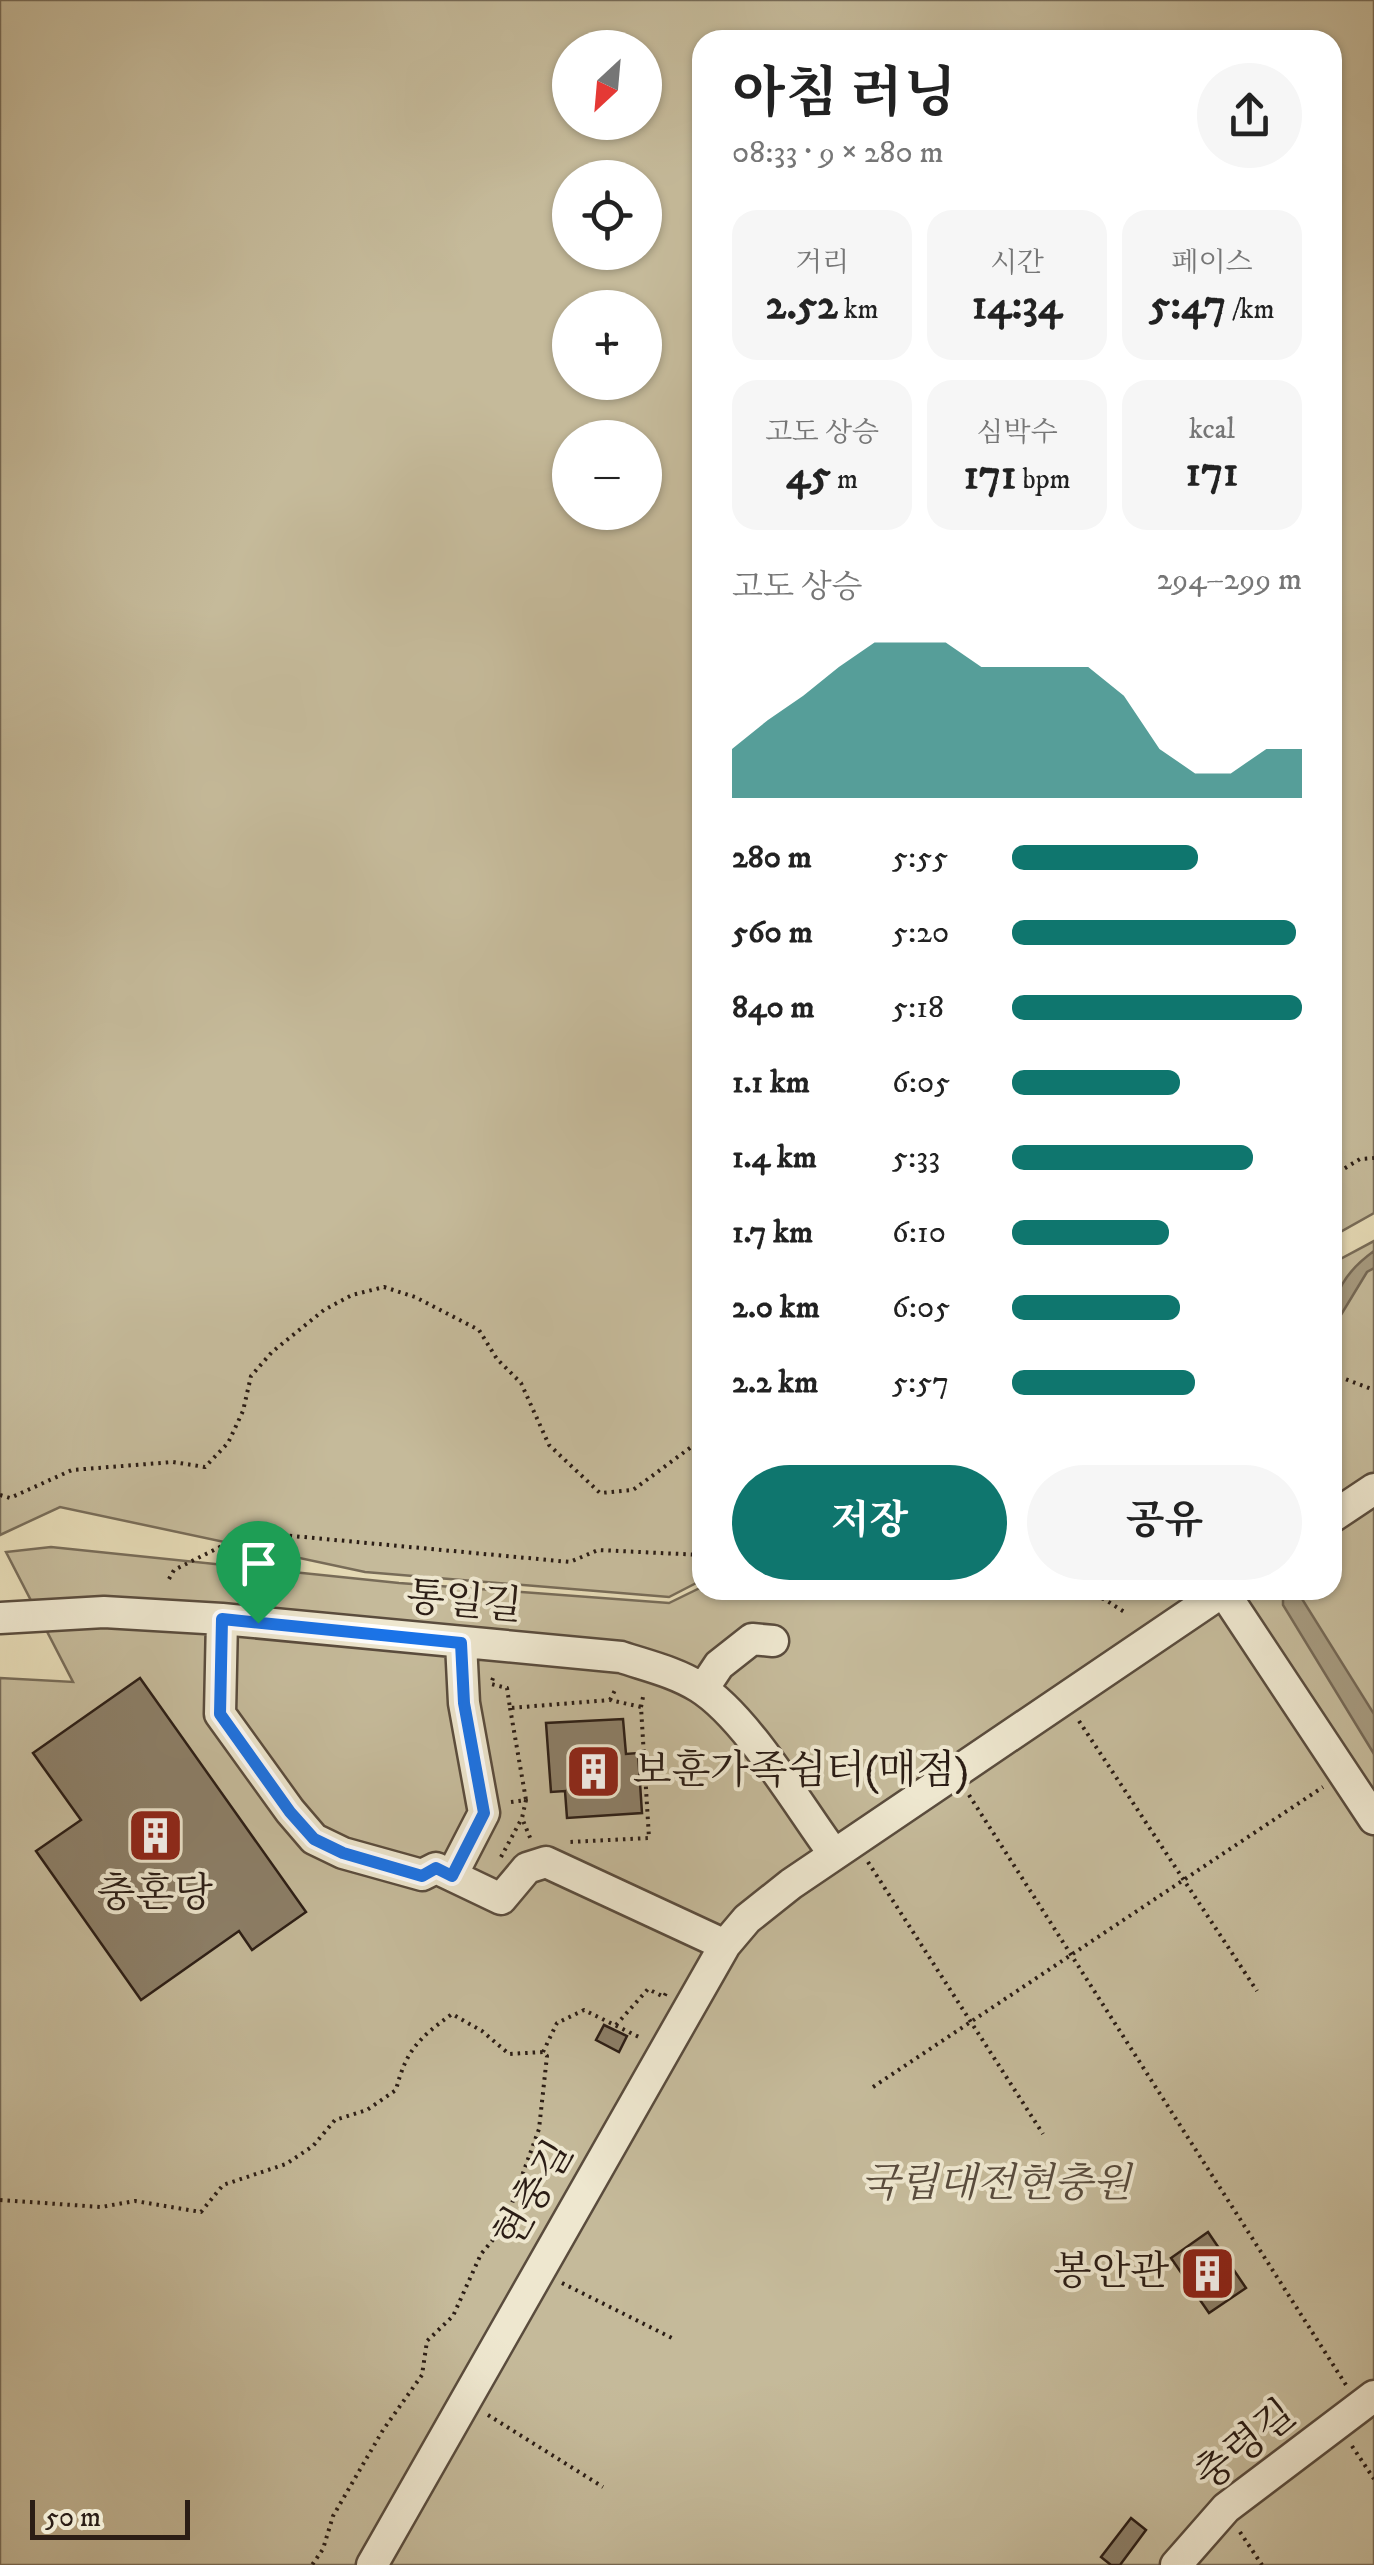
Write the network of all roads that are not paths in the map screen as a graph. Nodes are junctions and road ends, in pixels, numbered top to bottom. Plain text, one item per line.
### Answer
1 (1374, 1489) edge
2 (1342, 1510) edge
3 (1211, 1600) edge
4 (1230, 1600) edge
5 (0, 1618) edge
6 (222, 1619) junction
7 (773, 1640) dead end
8 (461, 1643) junction
9 (703, 1689) junction
10 (1374, 1819) edge
11 (834, 1854) junction
12 (452, 1876) junction
13 (726, 1944) junction
14 (1357, 2409) edge
15 (372, 2565) edge
16 (1176, 2565) edge

1 - 2 lane
3 - 11 lane, 현충길
4 - 10 lane
5 - 6 lane, 통일길
6 - 8 lane, 통일길
6 - 12 lane
7 - 9 lane
8 - 9 lane, 통일길
8 - 12 lane
9 - 11 lane, 통일길
11 - 13 lane, 현충길
12 - 13 lane
13 - 15 lane, 현충길
14 - 16 lane, 충령길

